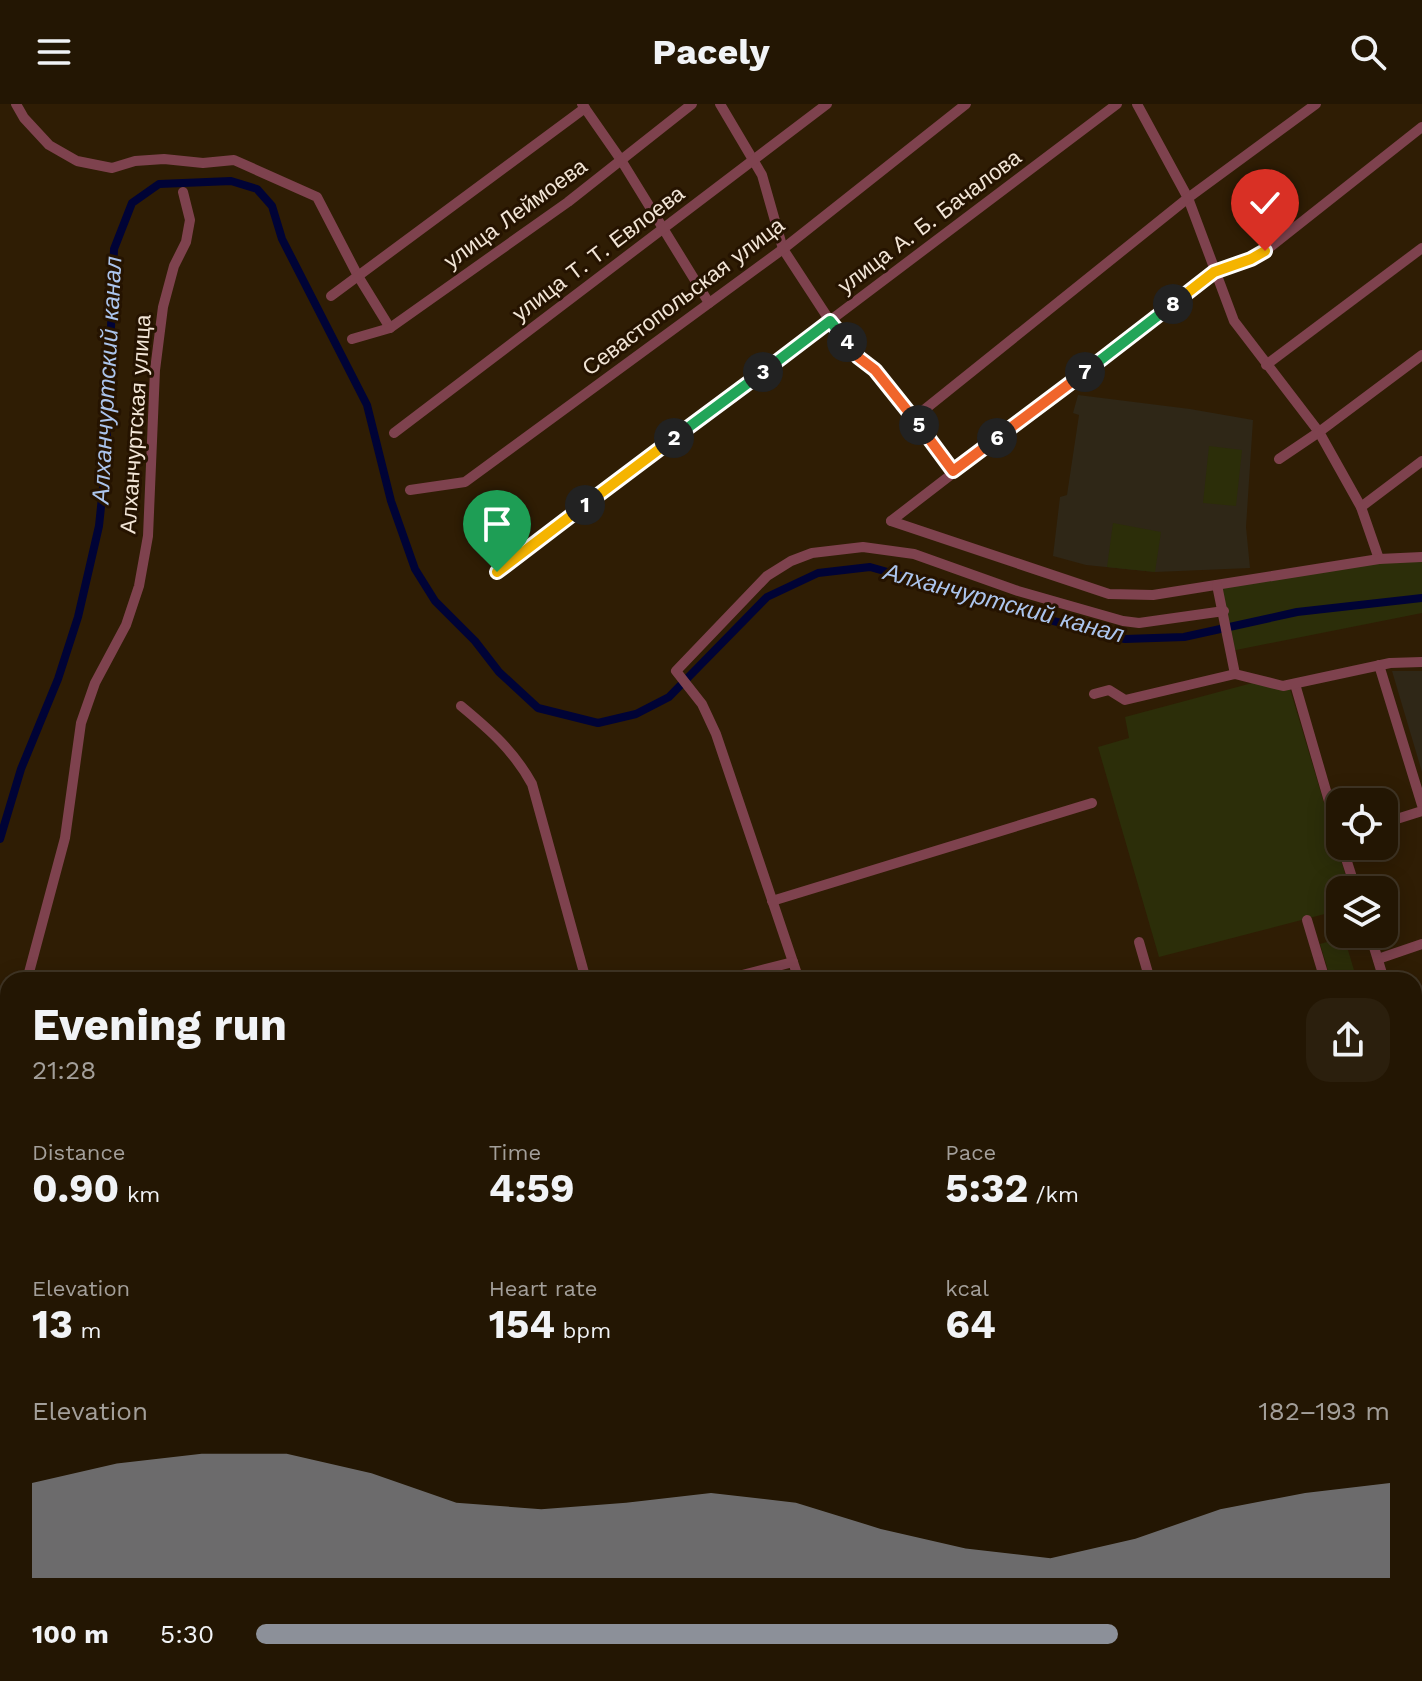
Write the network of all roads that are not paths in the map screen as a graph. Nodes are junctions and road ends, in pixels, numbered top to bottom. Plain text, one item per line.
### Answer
1 (16, 104) edge
2 (692, 104) edge
3 (720, 104) edge
4 (827, 104) edge
5 (966, 104) edge
6 (1117, 104) edge
7 (1137, 104) edge
8 (1316, 104) edge
9 (584, 106) edge
10 (1422, 127) edge
11 (164, 159) junction
12 (621, 160) junction
13 (751, 161) junction
14 (177, 170) dead end
15 (183, 192) dead end
16 (1188, 198) junction
17 (662, 230) junction
18 (1422, 248) edge
19 (783, 249) junction
20 (1214, 272) junction
21 (358, 276) junction
22 (331, 296) dead end
23 (709, 303) junction
24 (830, 321) junction
25 (390, 328) junction
26 (352, 339) dead end
27 (1422, 355) edge
28 (1266, 365) junction
29 (914, 418) junction
30 (1319, 432) junction
31 (394, 433) dead end
32 (1279, 459) dead end
33 (1422, 461) edge
34 (953, 471) junction
35 (410, 490) dead end
36 (1361, 507) junction
37 (1422, 557) edge
38 (1379, 559) junction
39 (497, 572) dead end
40 (1217, 585) junction
41 (1225, 616) junction
42 (1422, 662) edge
43 (1379, 665) junction
44 (1235, 674) junction
45 (1295, 684) junction
46 (1094, 694) dead end
47 (461, 706) dead end
48 (1326, 789) edge
49 (1092, 803) dead end
50 (1422, 805) edge
51 (1422, 811) edge
52 (1398, 819) edge
53 (772, 901) junction
54 (1307, 920) dead end
55 (1139, 942) dead end
56 (1422, 944) edge
57 (1374, 948) edge
58 (1378, 959) junction
59 (793, 962) junction
60 (29, 972) edge
61 (584, 972) edge
62 (754, 972) edge
63 (796, 972) edge
64 (1148, 972) edge
65 (1323, 972) edge
66 (1382, 972) edge

1 - 11 street
2 - 12 street, улица Леймоева
3 - 13 street
4 - 13 street, улица Т. Т. Евлоева
5 - 19 street, Севастопольская улица
6 - 24 street, улица А. Б. Бачалова
7 - 16 street
8 - 16 street
9 - 12 street
9 - 21 street
10 - 20 street
11 - 14 street
11 - 21 street
12 - 17 street
12 - 25 street, улица Леймоева
13 - 17 street, улица Т. Т. Евлоева
13 - 19 street
15 - 60 street, Алханчуртская улица
16 - 20 street
16 - 29 street
17 - 23 street
17 - 31 street, улица Т. Т. Евлоева
18 - 28 street
19 - 23 street, Севастопольская улица
19 - 24 street
20 - 28 street
20 - 34 street
21 - 22 street
21 - 25 street
23 - 35 street, Севастопольская улица
24 - 29 street
24 - 39 street, улица А. Б. Бачалова
25 - 26 street, улица Леймоева
27 - 30 street
28 - 30 street
29 - 34 street
30 - 32 street
30 - 36 street
33 - 36 street
34 - 40 street
36 - 38 street
37 - 38 street
38 - 40 street
40 - 41 street
41 - 44 street
41 - 53 street
42 - 43 street
43 - 45 street
43 - 50 street
44 - 45 street
44 - 46 street
45 - 48 street
47 - 61 street
49 - 53 street
51 - 52 street
53 - 59 street
54 - 65 street
55 - 64 street
56 - 58 street
57 - 58 street
58 - 66 street
59 - 62 street
59 - 63 street

